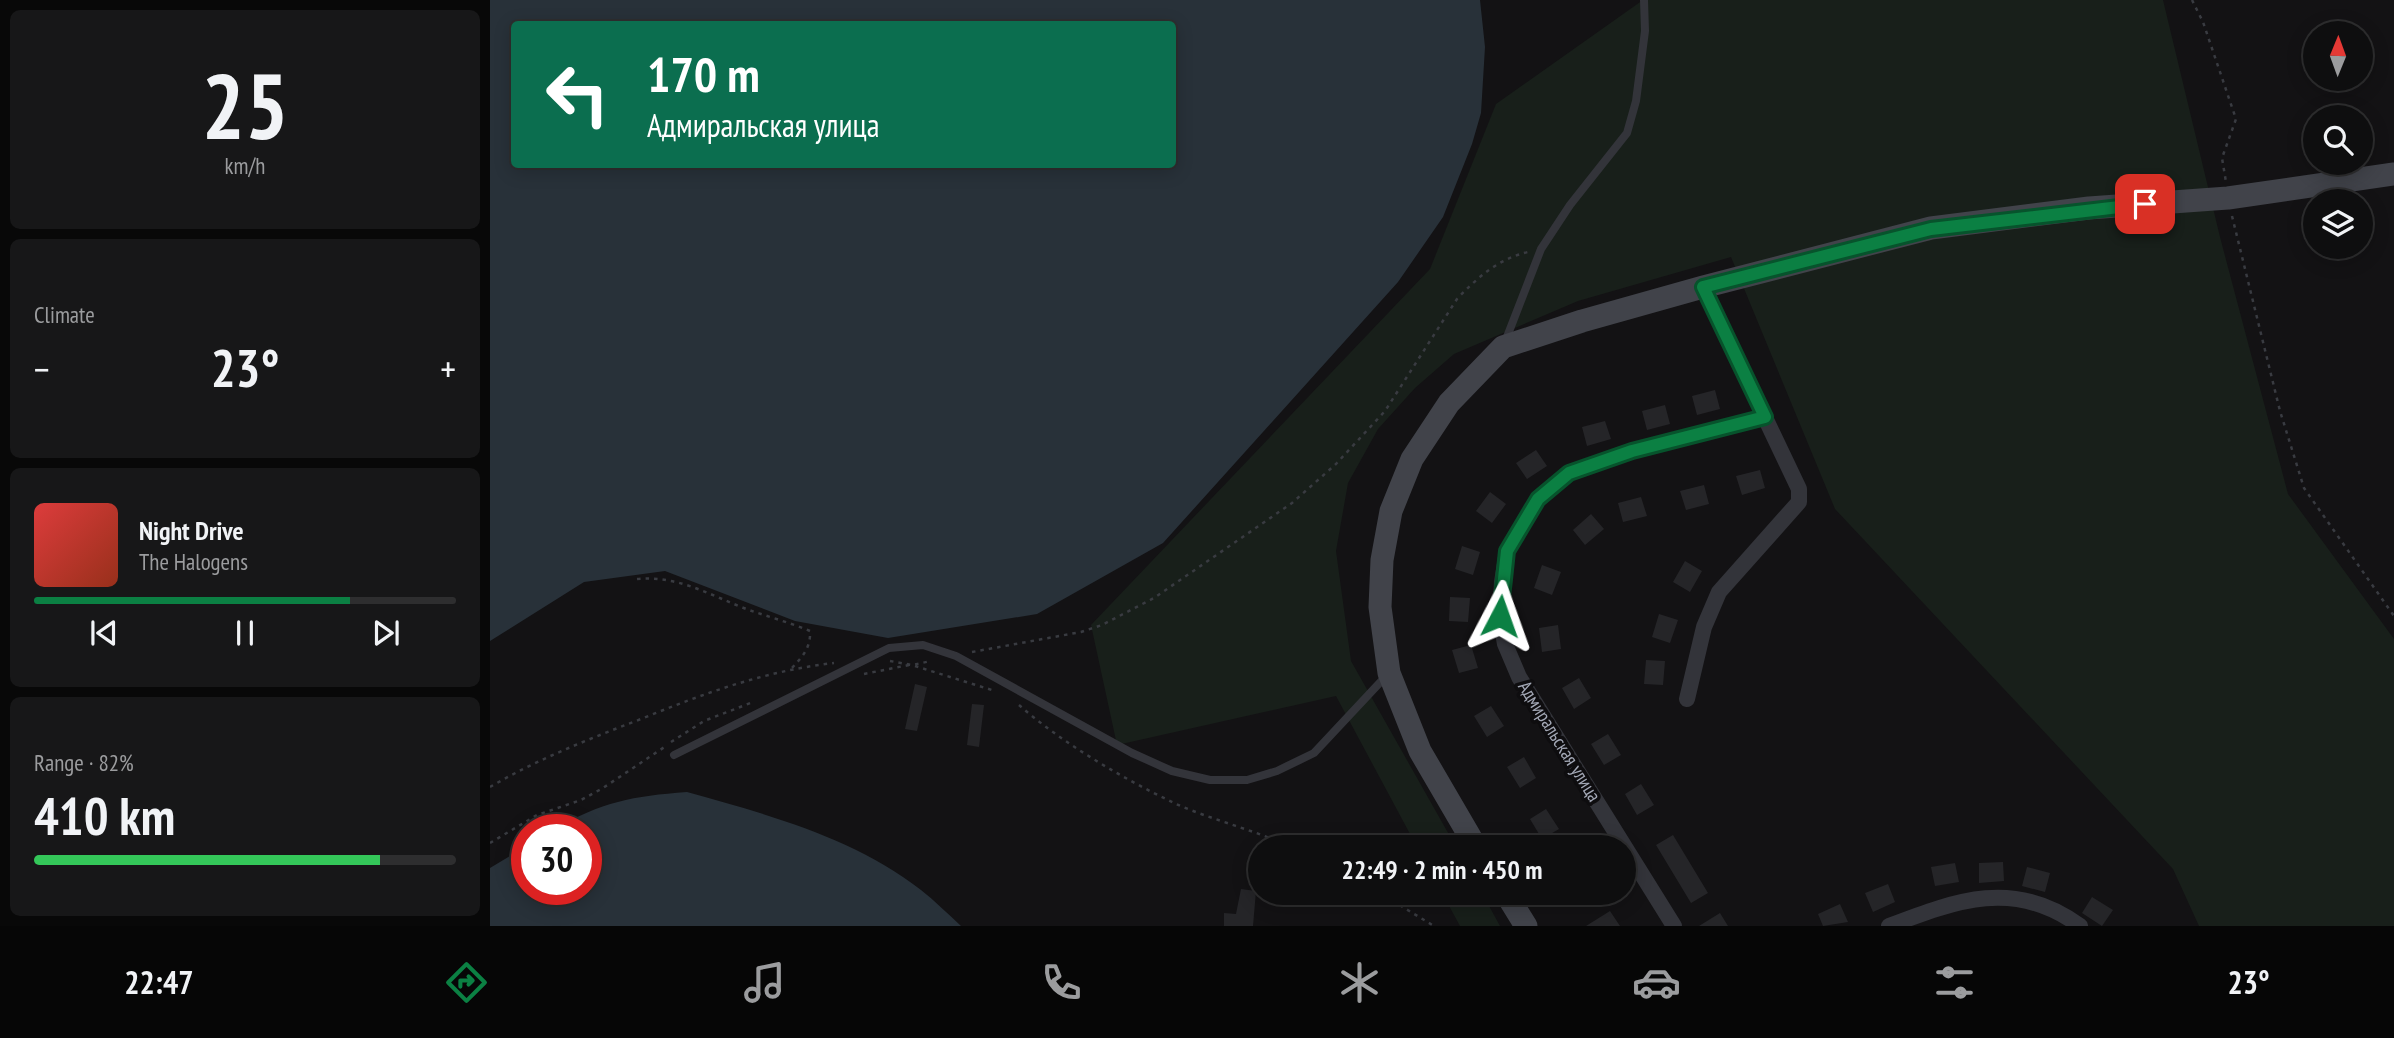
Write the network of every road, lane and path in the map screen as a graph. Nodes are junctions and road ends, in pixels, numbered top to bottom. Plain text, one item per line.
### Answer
1 (1644, 0) edge
2 (2192, 0) edge
3 (2394, 173) edge
4 (2228, 198) junction
5 (1541, 248) junction
6 (1703, 287) junction
7 (1503, 347) junction
8 (1765, 417) junction
9 (636, 579) dead end
10 (2394, 616) edge
11 (956, 656) junction
12 (864, 661) junction
13 (835, 662) dead end
14 (912, 665) junction
15 (791, 669) junction
16 (1389, 673) junction
17 (858, 674) dead end
18 (998, 692) dead end
19 (1013, 699) dead end
20 (1686, 699) dead end
21 (755, 702) dead end
22 (674, 755) dead end
23 (490, 787) edge
24 (1266, 835) edge
25 (1469, 835) edge
26 (490, 843) edge
27 (1399, 905) edge
28 (1513, 905) edge
29 (1434, 926) edge
30 (1527, 926) edge
31 (1674, 926) edge
32 (1889, 926) edge
33 (2080, 926) edge

1 - 5 lane
2 - 4 path
3 - 4 street
4 - 6 street
4 - 10 path
5 - 7 lane
5 - 11 path
6 - 7 street
6 - 8 street
7 - 16 street
8 - 20 street
8 - 31 street, Адмиральская улица
9 - 15 path
11 - 12 lane
11 - 14 path
11 - 16 lane
12 - 14 path
12 - 22 lane
13 - 15 path
14 - 17 path
14 - 18 path
15 - 23 path
16 - 25 street
19 - 24 path
21 - 26 path
27 - 29 path
28 - 30 street
32 - 33 street

